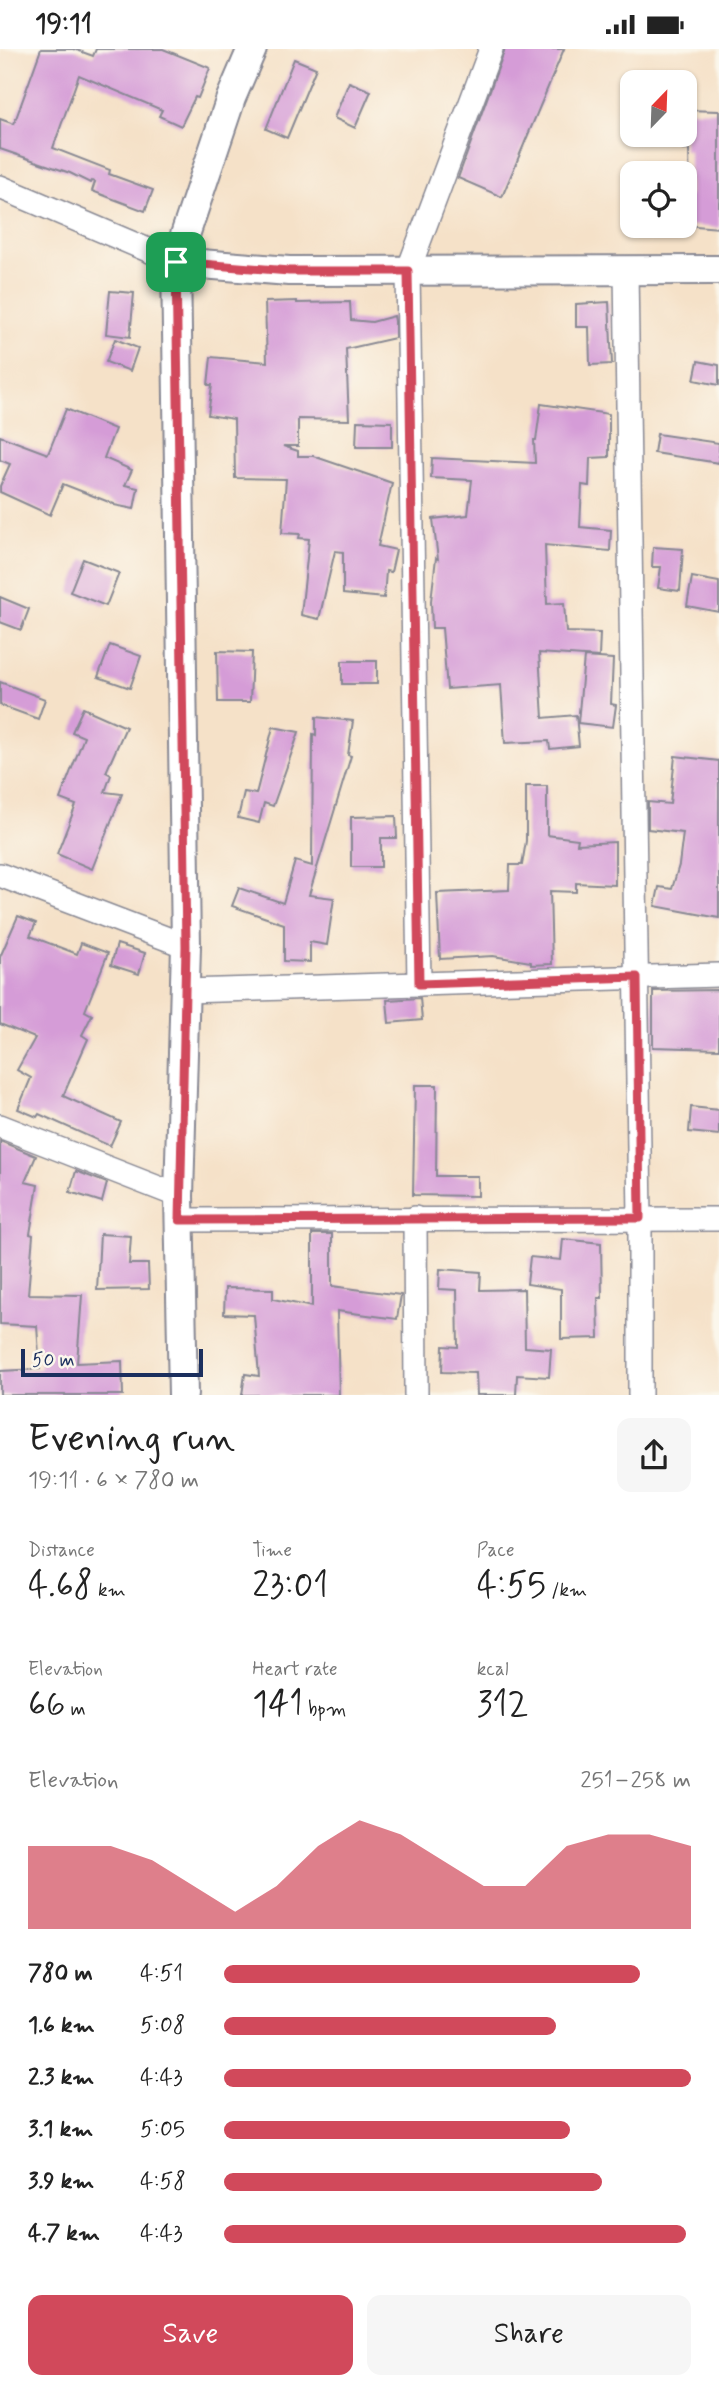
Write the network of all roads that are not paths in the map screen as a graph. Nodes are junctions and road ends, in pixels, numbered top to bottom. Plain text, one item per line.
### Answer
1 (252, 49) edge
2 (491, 49) edge
3 (0, 187) edge
4 (176, 262) junction
5 (719, 269) edge
6 (626, 270) junction
7 (408, 271) junction
8 (0, 875) edge
9 (186, 946) junction
10 (719, 975) edge
11 (637, 977) junction
12 (419, 984) junction
13 (185, 991) junction
14 (0, 1126) edge
15 (179, 1208) junction
16 (415, 1218) junction
17 (640, 1218) junction
18 (719, 1219) edge
19 (183, 1395) edge
20 (416, 1395) edge
21 (640, 1395) edge

1 - 4 street
2 - 7 street
3 - 4 street
4 - 7 street
4 - 9 street
5 - 6 street
6 - 7 street
6 - 11 street
7 - 12 street
8 - 9 street
9 - 13 street
10 - 11 street
11 - 12 street
11 - 17 street
12 - 13 street
13 - 15 street
14 - 15 street
15 - 16 street
15 - 19 street
16 - 17 street
16 - 20 street
17 - 18 street
17 - 21 street

